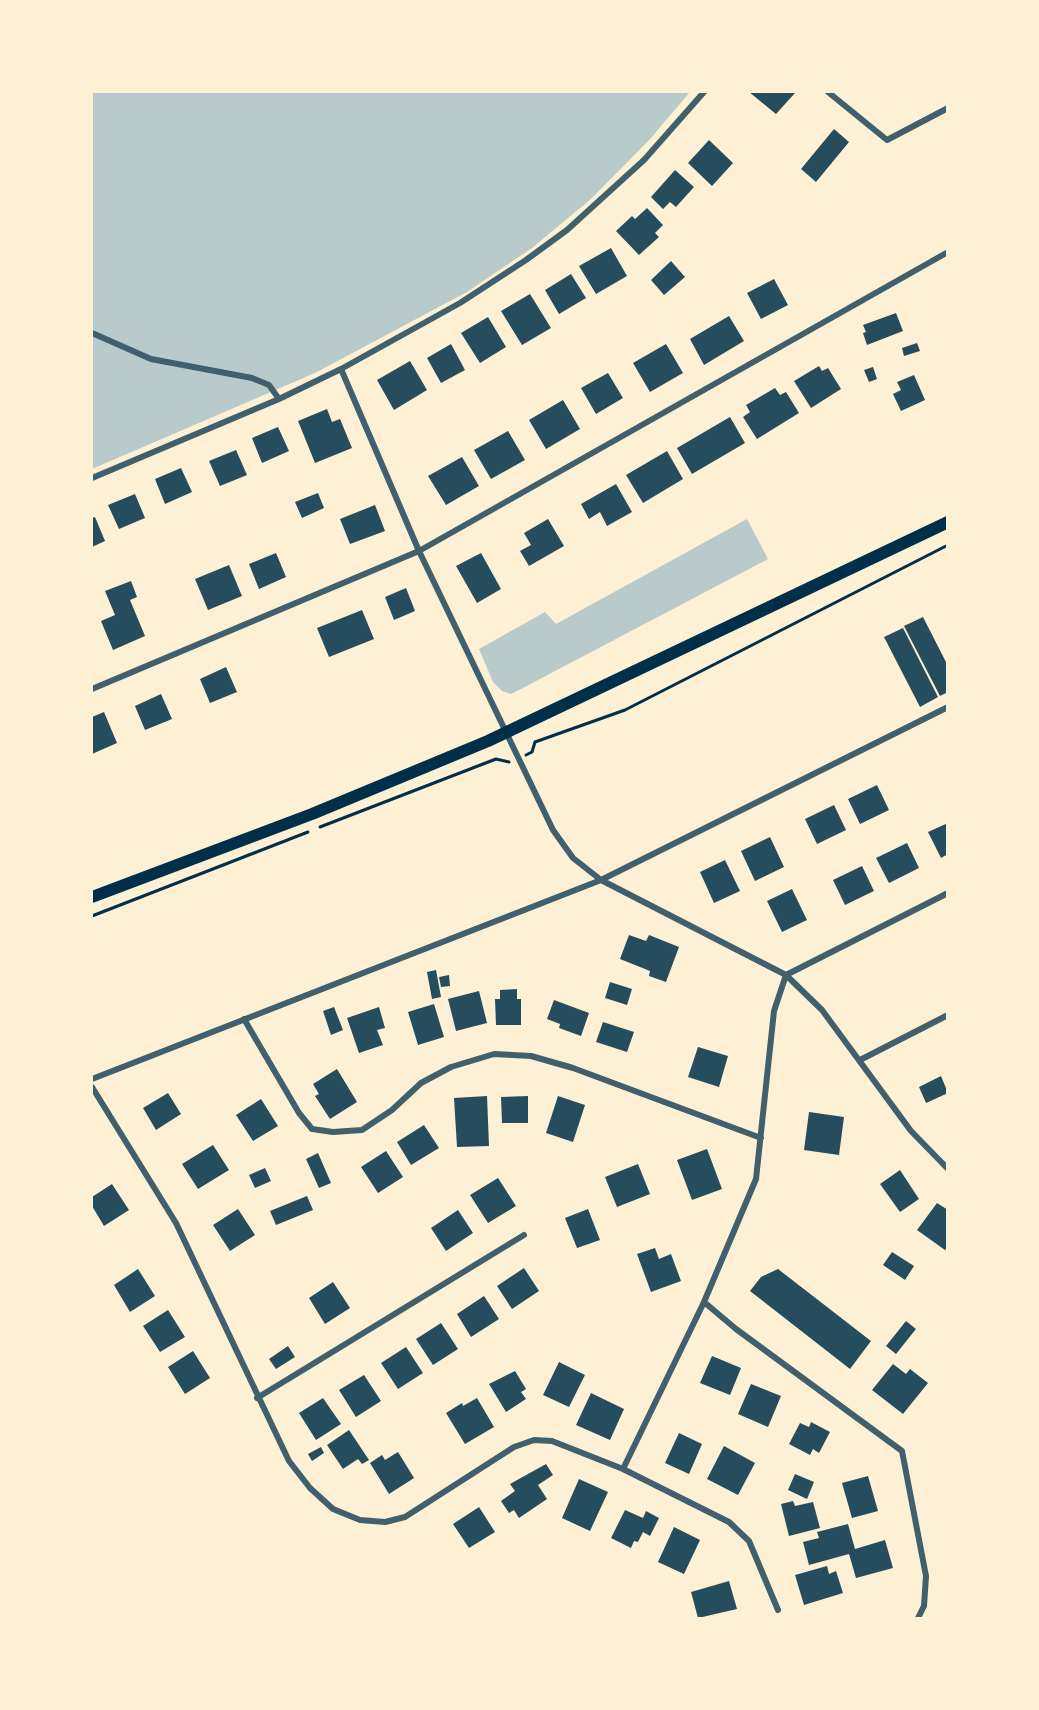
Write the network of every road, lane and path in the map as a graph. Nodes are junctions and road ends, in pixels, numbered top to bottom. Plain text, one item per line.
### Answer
1 (704, 92) edge
2 (828, 92) edge
3 (948, 108) edge
4 (948, 252) edge
5 (92, 333) edge
6 (341, 369) junction
7 (279, 399) junction
8 (92, 478) edge
9 (948, 522) edge
10 (419, 551) junction
11 (92, 689) edge
12 (948, 707) edge
13 (508, 732) junction
14 (602, 880) junction
15 (948, 893) edge
16 (92, 897) edge
17 (786, 975) junction
18 (948, 1015) edge
19 (244, 1019) junction
20 (860, 1060) junction
21 (92, 1079) edge
22 (92, 1087) edge
23 (761, 1138) junction
24 (948, 1169) edge
25 (524, 1235) dead end
26 (704, 1302) junction
27 (257, 1398) junction
28 (623, 1469) junction
29 (778, 1610) dead end
30 (918, 1618) edge

1 - 6 street
2 - 3 street
4 - 10 street
5 - 7 street
6 - 7 street
6 - 10 street
7 - 8 street
9 - 13 main road
10 - 11 street
10 - 13 street
12 - 14 street
13 - 14 street
13 - 16 main road
14 - 17 street
14 - 19 street
15 - 17 street
17 - 20 street
17 - 23 street
18 - 20 street
19 - 21 street
19 - 23 street
20 - 24 street
22 - 27 street
23 - 26 street
25 - 27 street
26 - 28 street
26 - 30 street
27 - 28 street
28 - 29 street

